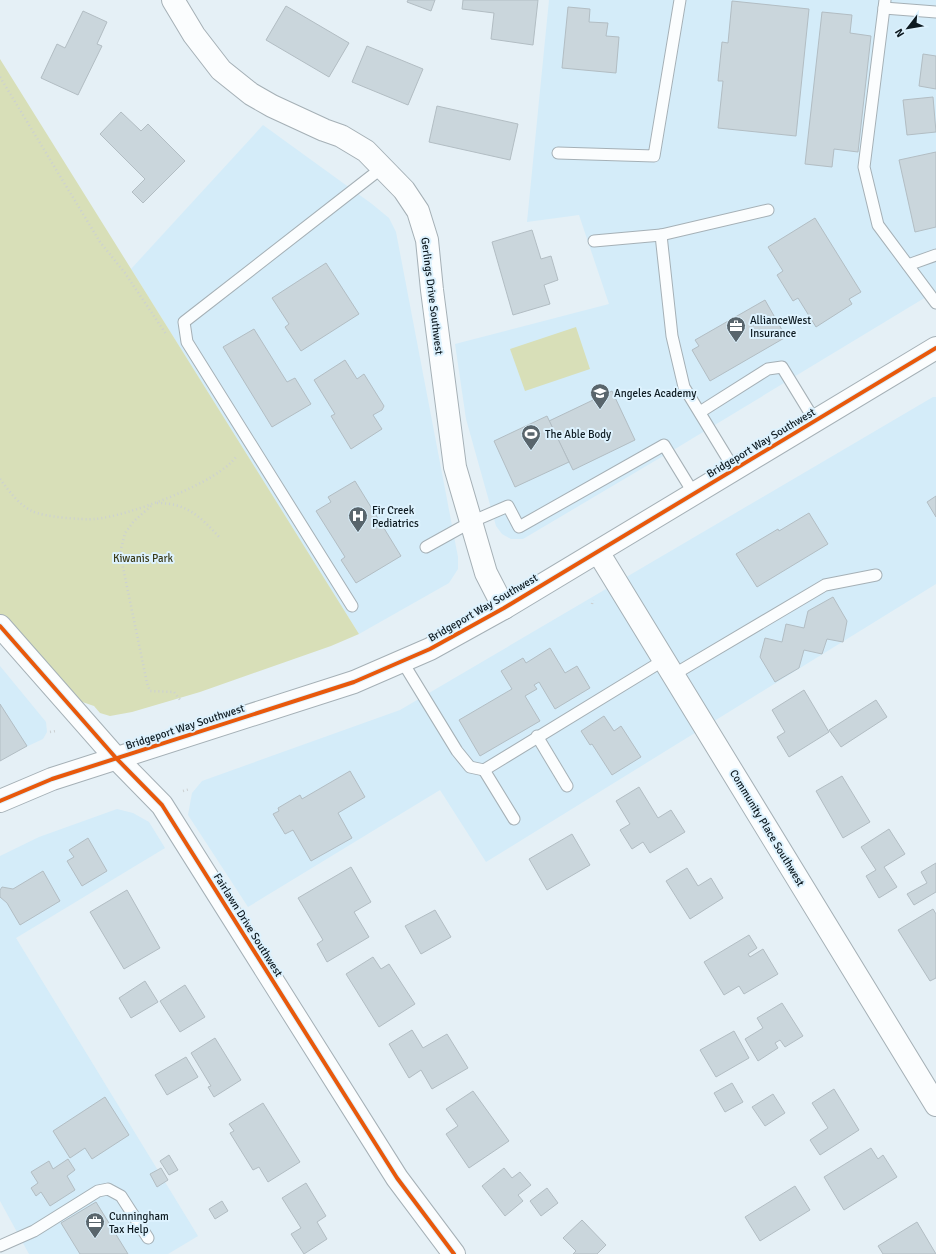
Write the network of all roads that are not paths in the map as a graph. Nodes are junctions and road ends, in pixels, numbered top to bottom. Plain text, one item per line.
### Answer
1 (173, 0) edge
2 (680, 0) edge
3 (885, 4) edge
4 (936, 12) edge
5 (558, 153) dead end
6 (382, 168) junction
7 (768, 210) dead end
8 (661, 235) junction
9 (594, 241) dead end
10 (936, 255) edge
11 (908, 265) junction
12 (936, 303) edge
13 (936, 348) edge
14 (700, 412) junction
15 (815, 421) junction
16 (734, 469) junction
17 (694, 494) junction
18 (471, 522) junction
19 (426, 547) dead end
20 (598, 552) junction
21 (876, 575) dead end
22 (352, 606) dead end
23 (504, 608) junction
24 (0, 626) edge
25 (402, 661) junction
26 (668, 668) junction
27 (537, 736) junction
28 (116, 758) junction
29 (484, 770) junction
30 (567, 786) dead end
31 (0, 800) edge
32 (514, 819) dead end
33 (936, 1105) edge
34 (148, 1238) dead end
35 (0, 1246) edge
36 (454, 1254) edge

1 - 6 street, Gerlings Drive Southwest
2 - 5 lane
3 - 4 lane
3 - 11 lane
6 - 18 street, Gerlings Drive Southwest
6 - 22 lane
7 - 8 lane
8 - 9 lane
8 - 14 lane
10 - 11 lane
11 - 12 lane
13 - 15 street, Bridgeport Way Southwest
14 - 15 lane
14 - 16 lane
15 - 16 street, Bridgeport Way Southwest
16 - 17 street, Bridgeport Way Southwest
17 - 18 lane
17 - 20 street, Bridgeport Way Southwest
18 - 19 lane
18 - 23 street, Gerlings Drive Southwest
20 - 23 street, Bridgeport Way Southwest
20 - 26 street, Community Place Southwest
21 - 26 lane
23 - 25 street, Bridgeport Way Southwest
24 - 28 street, Fairlawn Drive Southwest
25 - 28 street, Bridgeport Way Southwest
25 - 29 lane
26 - 27 lane
26 - 33 street, Community Place Southwest
27 - 29 lane
27 - 30 lane
28 - 31 street, Bridgeport Way Southwest
28 - 36 street, Fairlawn Drive Southwest
29 - 32 lane
34 - 35 lane

